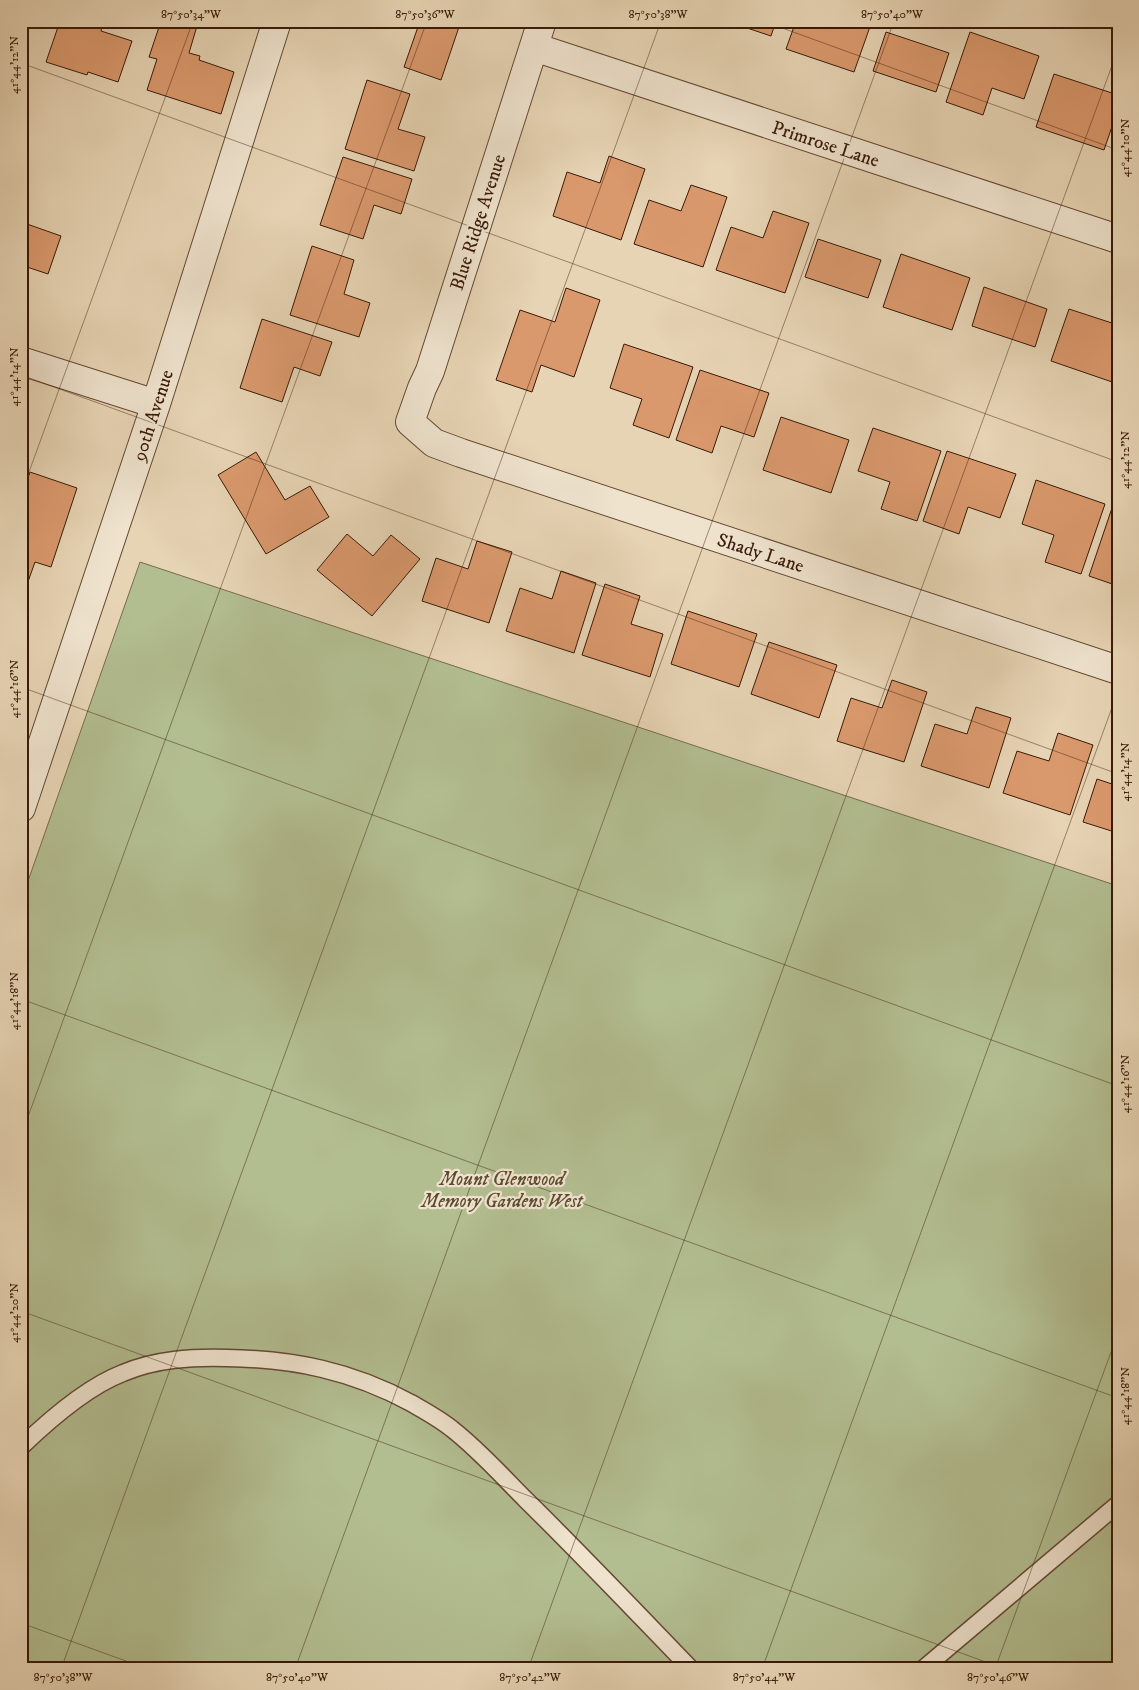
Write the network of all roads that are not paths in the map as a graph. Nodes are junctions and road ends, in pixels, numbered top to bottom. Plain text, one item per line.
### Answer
1 (277, 21) edge
2 (542, 21) edge
3 (534, 47) junction
4 (1118, 239) edge
5 (21, 361) edge
6 (156, 404) junction
7 (410, 422) joint
8 (1118, 670) edge
9 (21, 808) edge
10 (21, 1446) edge
11 (1118, 1504) edge
12 (691, 1669) edge
13 (923, 1669) edge

1 - 6 street, 90th Avenue
2 - 3 street, Blue Ridge Avenue
3 - 4 street, Primrose Lane
3 - 7 street, Blue Ridge Avenue
5 - 6 street
6 - 9 street, 90th Avenue
7 - 8 street, Shady Lane
10 - 12 lane
11 - 13 lane

